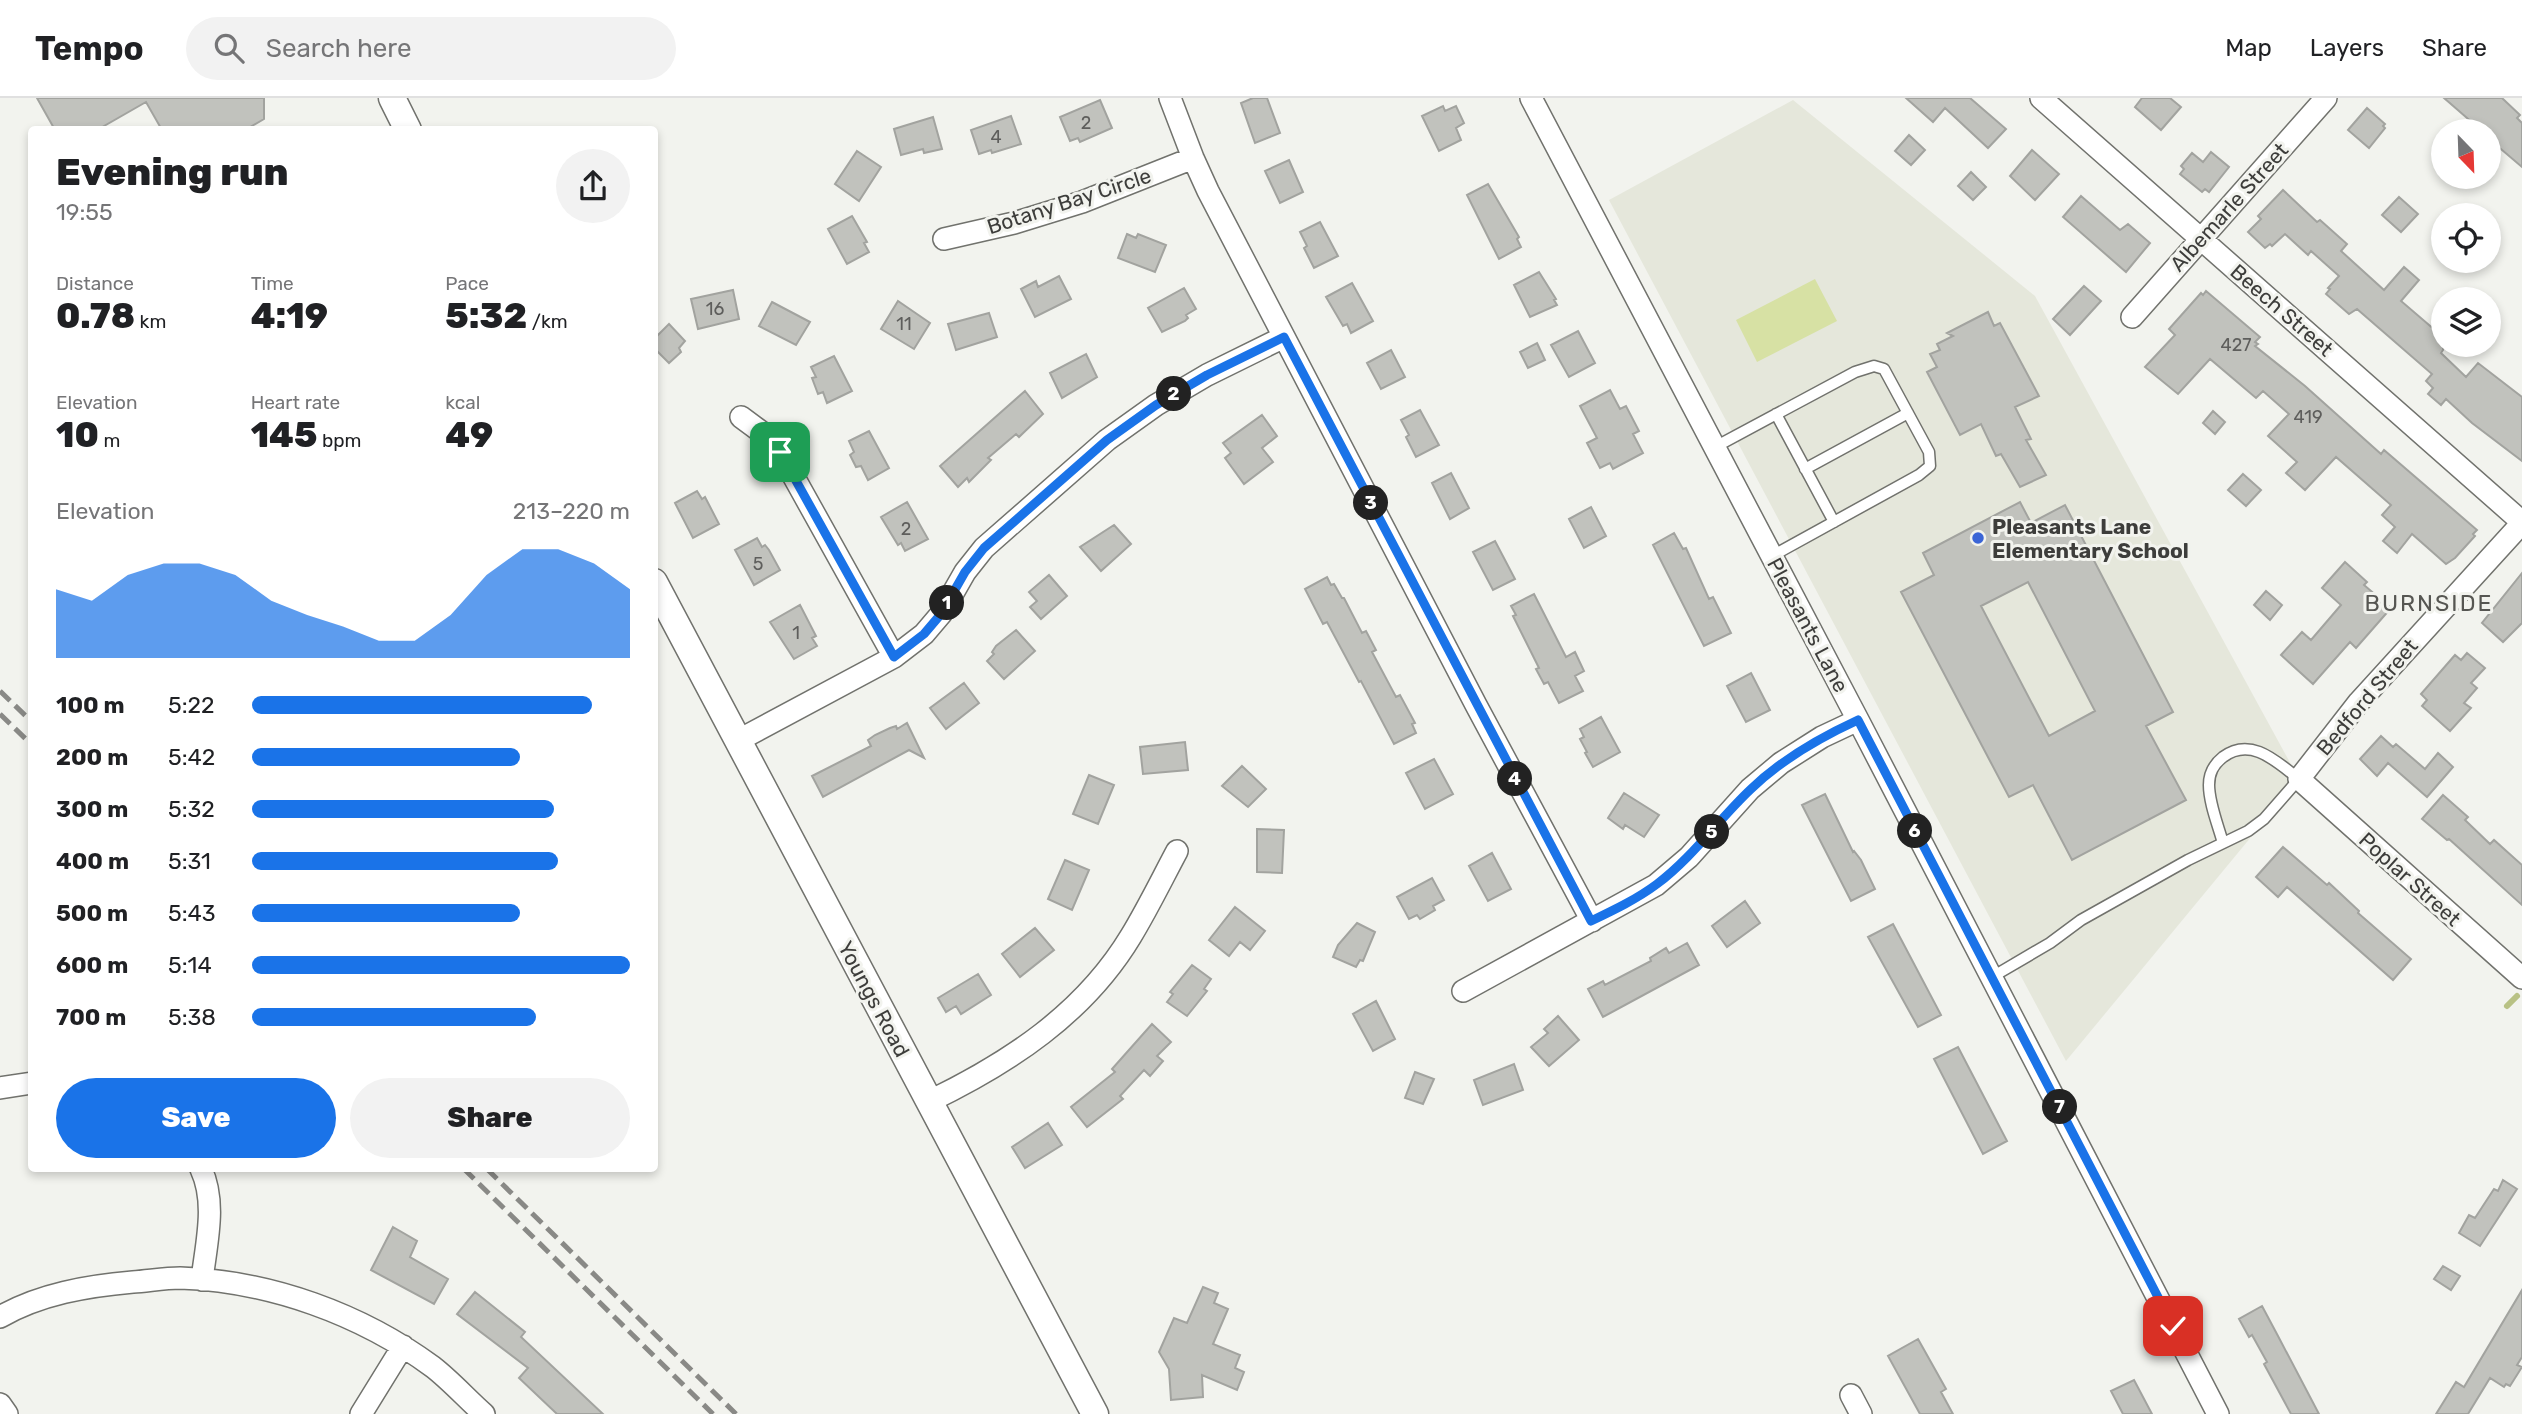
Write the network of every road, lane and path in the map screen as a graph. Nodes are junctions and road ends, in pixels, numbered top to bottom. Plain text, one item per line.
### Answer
1 (392, 98) edge
2 (1170, 98) edge
3 (1531, 98) edge
4 (2041, 98) edge
5 (2326, 98) edge
6 (406, 126) edge
7 (1193, 158) junction
8 (2200, 238) junction
9 (944, 239) dead end
10 (2132, 317) dead end
11 (1284, 337) junction
12 (1908, 413) junction
13 (1776, 414) junction
14 (741, 417) dead end
15 (1715, 447) junction
16 (1805, 469) junction
17 (1834, 522) junction
18 (2522, 523) edge
19 (1772, 556) junction
20 (658, 590) edge
21 (894, 657) junction
22 (1858, 720) junction
23 (737, 741) junction
24 (2299, 779) junction
25 (2223, 843) junction
26 (1177, 851) dead end
27 (1591, 921) junction
28 (1992, 977) junction
29 (2522, 978) edge
30 (1463, 990) dead end
31 (28, 1084) edge
32 (0, 1088) edge
33 (928, 1102) junction
34 (202, 1172) edge
35 (202, 1280) junction
36 (0, 1317) edge
37 (402, 1346) junction
38 (0, 1404) edge
39 (6, 1414) edge
40 (361, 1414) edge
41 (484, 1414) edge
42 (1095, 1414) edge
43 (2218, 1414) edge

1 - 6 street
2 - 7 street
3 - 15 street, Pleasants Lane
4 - 8 street, Beech Street
5 - 8 street, Albemarle Street
7 - 9 street, Botany Bay Circle
7 - 11 street
8 - 10 street, Albemarle Street
8 - 18 street, Beech Street
11 - 21 street
11 - 27 street
12 - 13 lane
12 - 16 lane
12 - 17 lane
13 - 15 lane
13 - 16 lane
14 - 21 street
15 - 19 street, Pleasants Lane
16 - 17 lane
17 - 19 lane
18 - 24 street, Bedford Street
19 - 22 street, Pleasants Lane
20 - 23 street, Youngs Road
21 - 23 street
22 - 27 street
22 - 28 street, Pleasants Lane
23 - 33 street, Youngs Road
24 - 25 lane
24 - 25 lane
24 - 29 street, Poplar Street
25 - 28 lane
26 - 33 street
27 - 30 street
28 - 43 street, Pleasants Lane
31 - 32 street
33 - 42 street, Youngs Road
34 - 35 street
35 - 36 street
35 - 37 street
37 - 40 street
37 - 41 street
38 - 39 street

